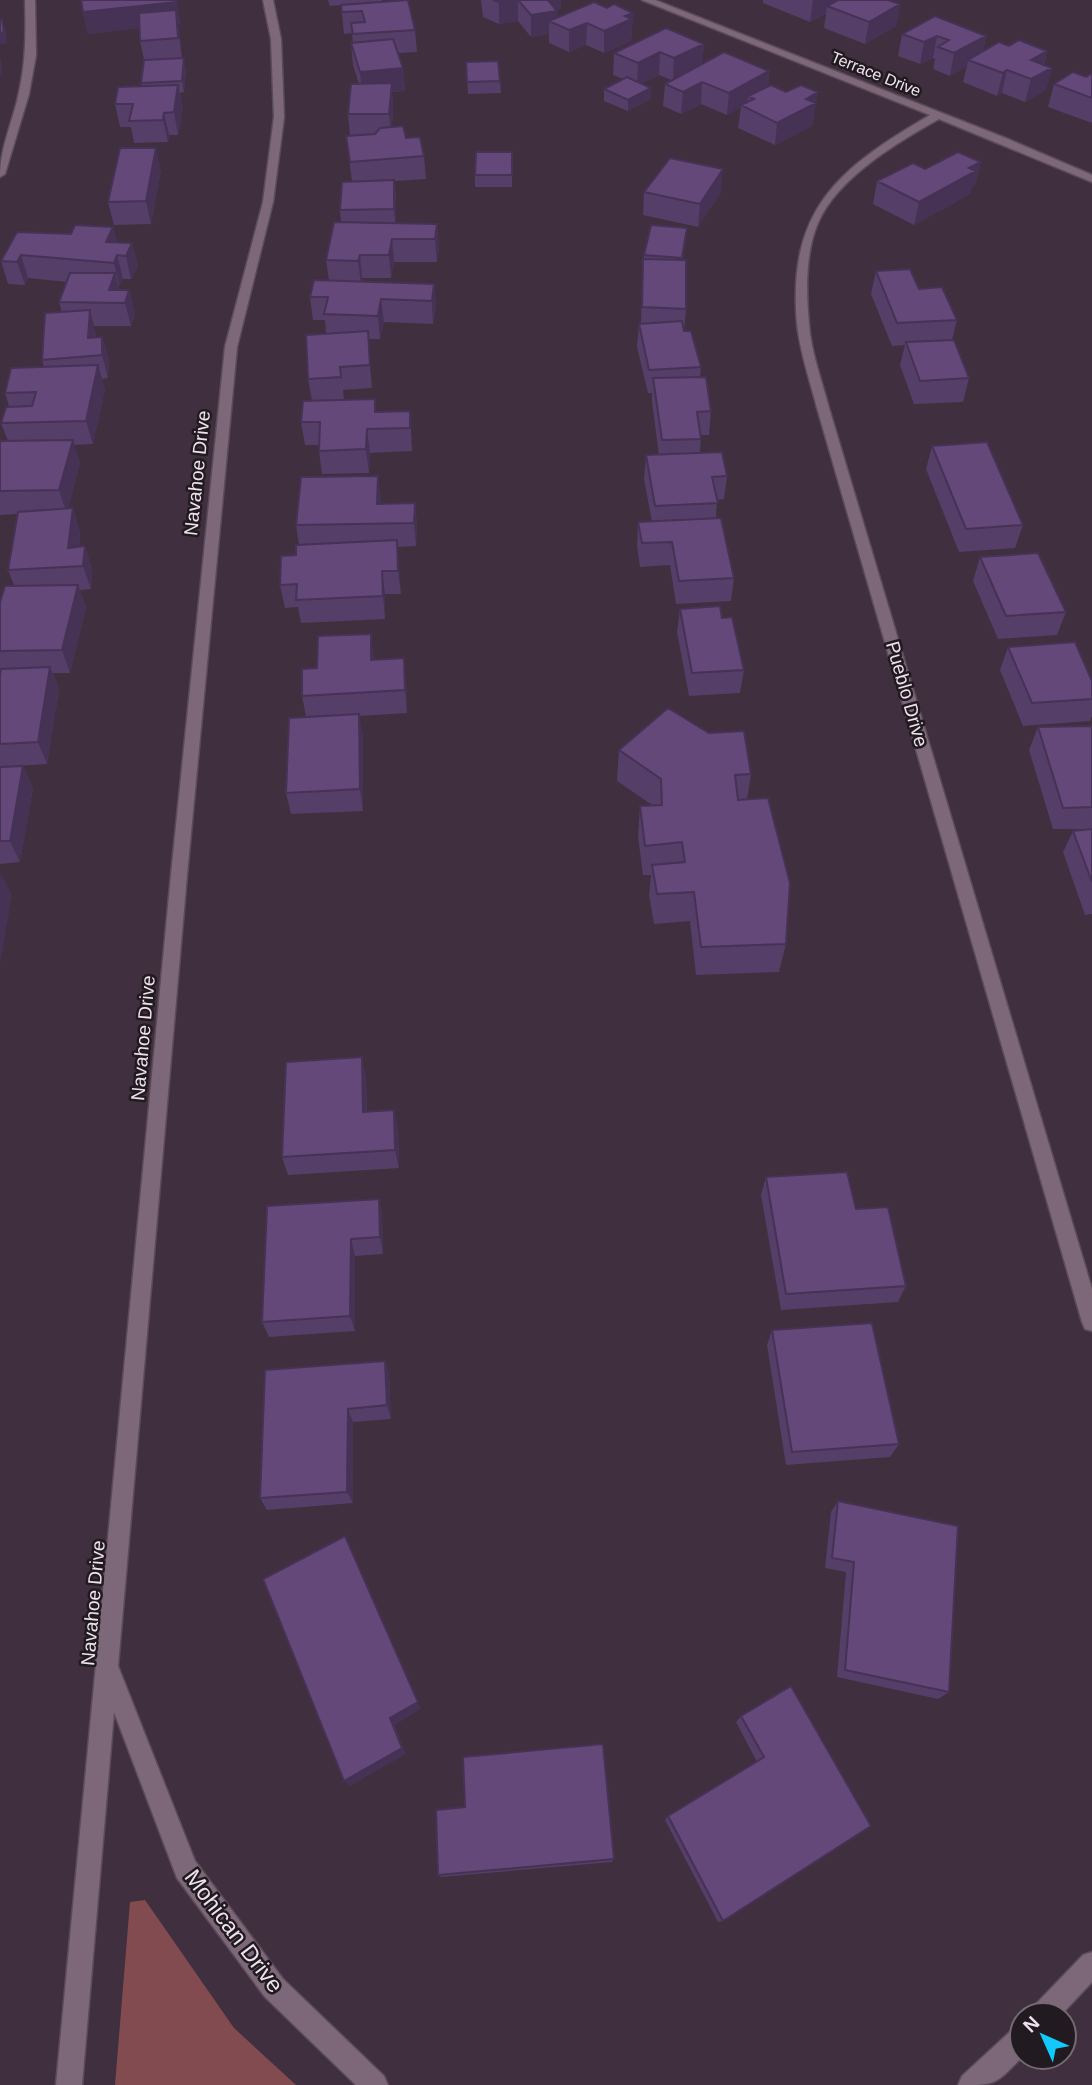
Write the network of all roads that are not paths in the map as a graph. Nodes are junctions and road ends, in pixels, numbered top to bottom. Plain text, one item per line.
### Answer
1 (30, 0) edge
2 (268, 0) edge
3 (647, 0) edge
4 (938, 115) junction
5 (0, 174) edge
6 (1092, 179) edge
7 (1092, 1322) edge
8 (109, 1668) junction
9 (1092, 1964) edge
10 (1057, 2001) edge
11 (1008, 2053) edge
12 (69, 2085) edge
13 (375, 2085) edge
14 (971, 2085) edge

1 - 5 street
2 - 8 street, Navahoe Drive
3 - 4 street, Terrace Drive
4 - 6 street, Terrace Drive
4 - 7 street, Pueblo Drive
8 - 12 street, Navahoe Drive
8 - 13 street, Mohican Drive
9 - 10 street
11 - 14 street

